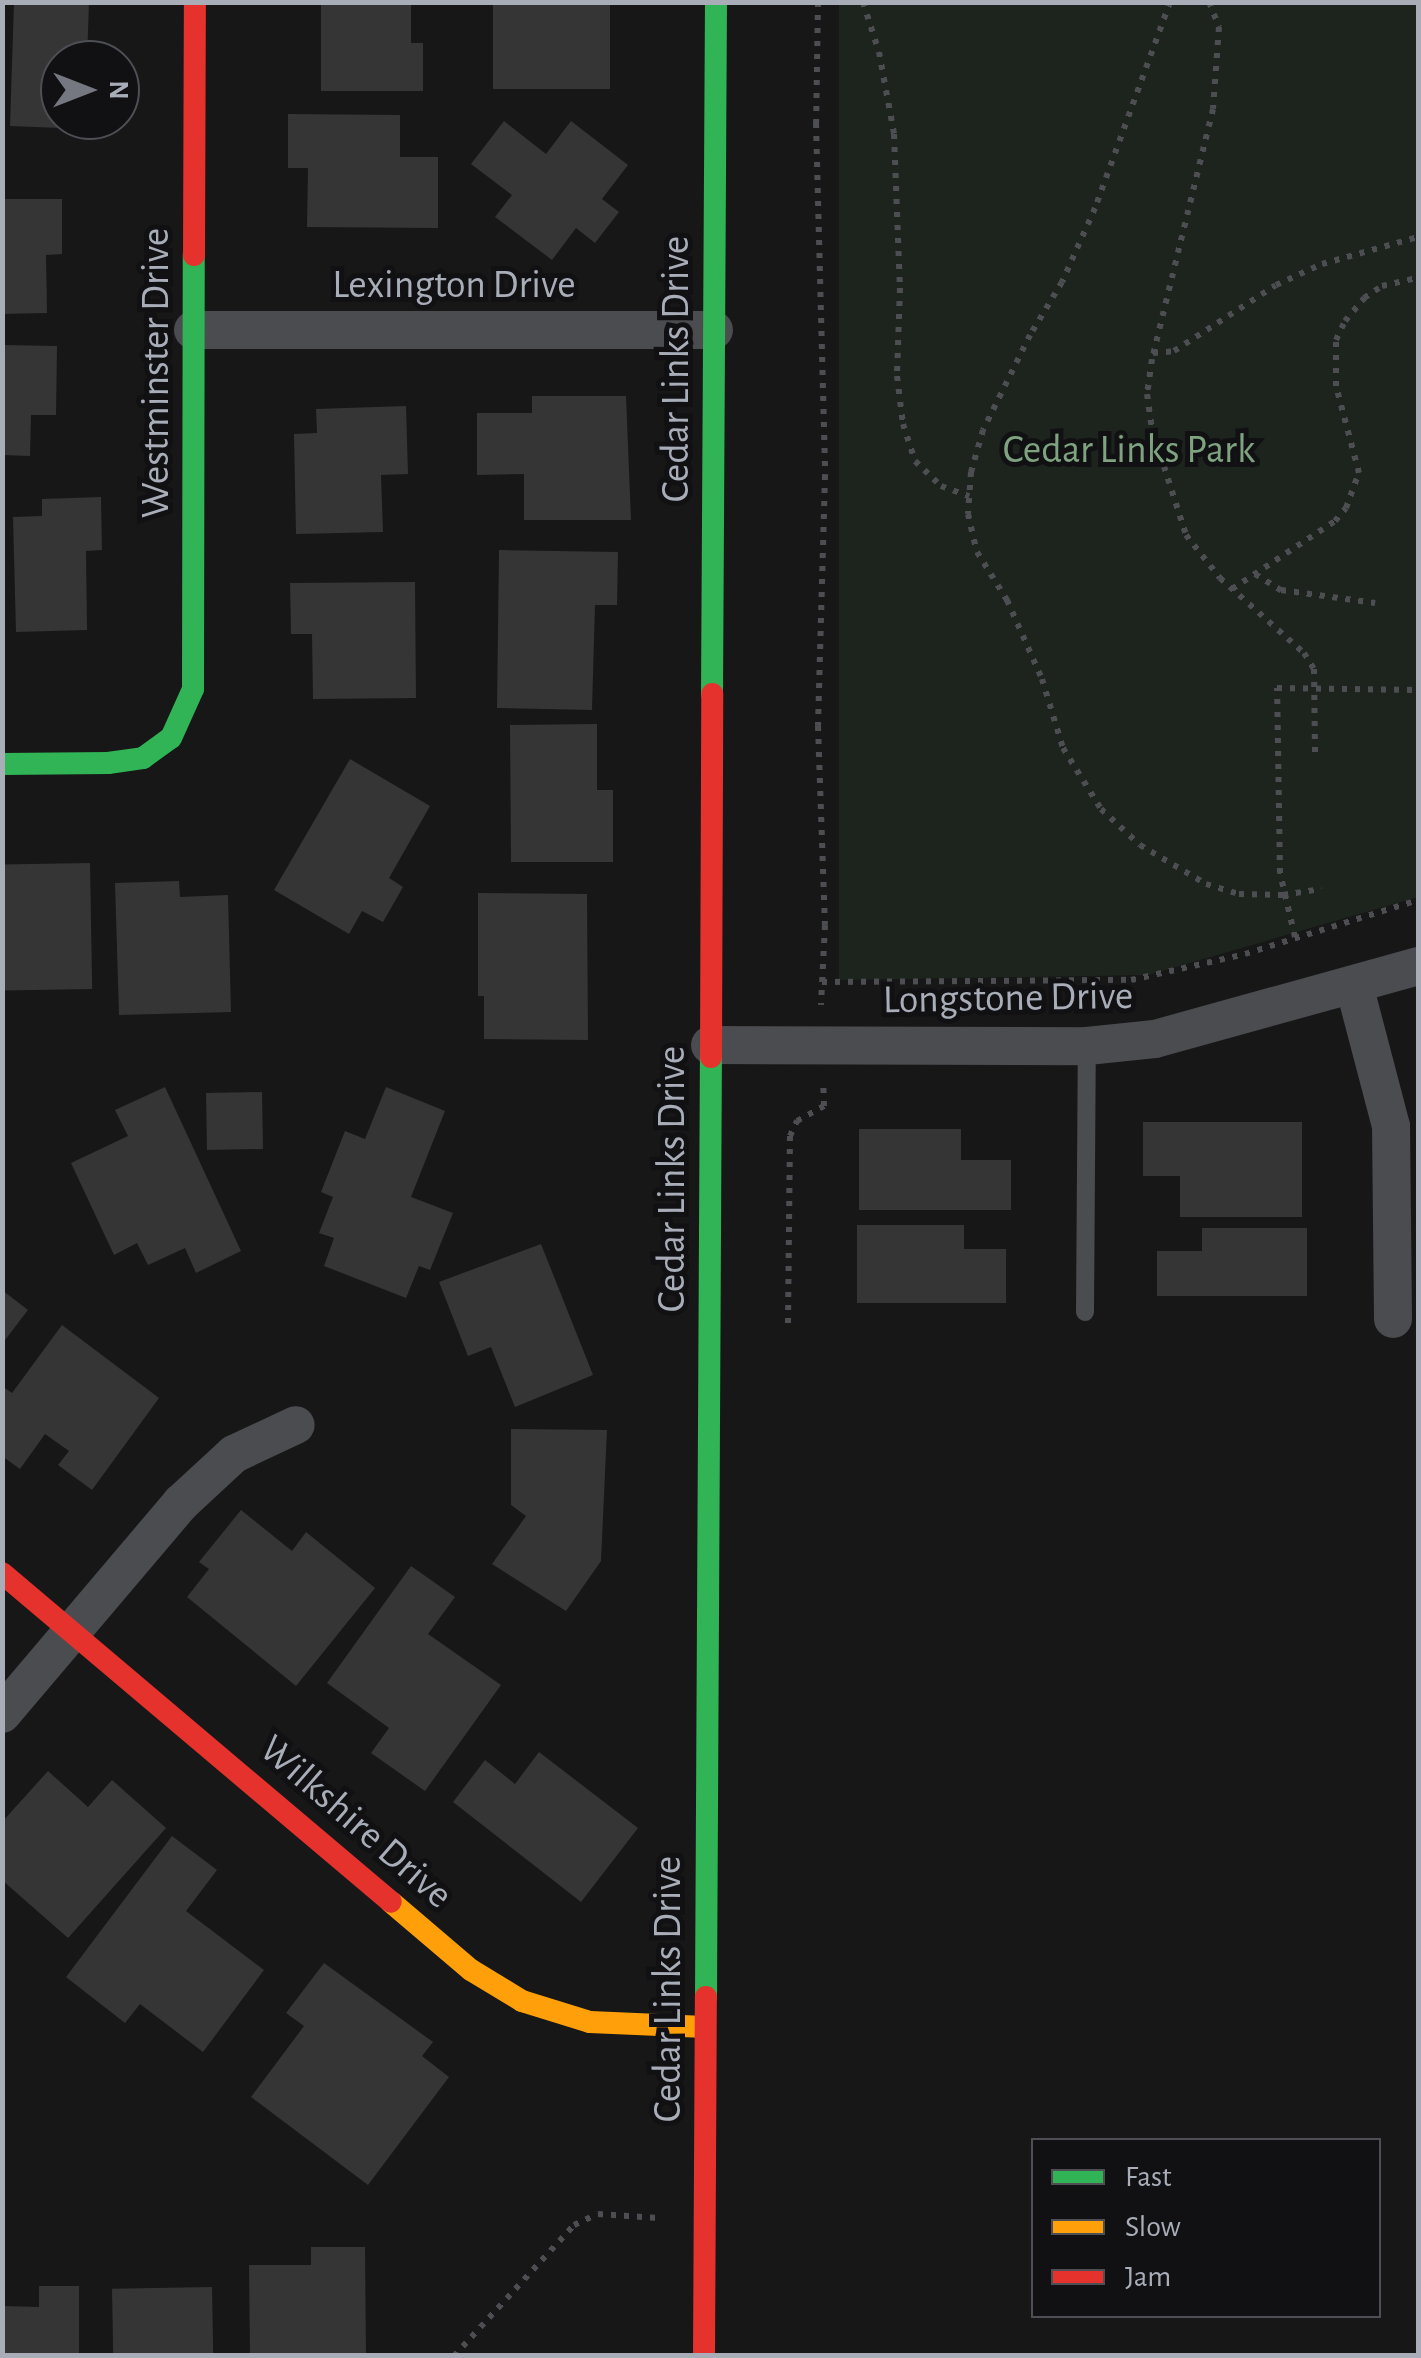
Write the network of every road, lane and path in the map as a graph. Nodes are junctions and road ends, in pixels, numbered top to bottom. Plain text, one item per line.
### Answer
1 (195, 2) edge
2 (716, 2) edge
3 (818, 2) edge
4 (864, 2) edge
5 (1170, 2) edge
6 (1208, 2) edge
7 (1418, 237) edge
8 (1418, 278) edge
9 (194, 330) junction
10 (714, 330) junction
11 (1153, 353) junction
12 (969, 496) junction
13 (1255, 574) junction
14 (1232, 590) junction
15 (1375, 603) dead end
16 (1315, 688) junction
17 (1418, 690) edge
18 (1315, 752) dead end
19 (2, 764) edge
20 (1322, 889) dead end
21 (1283, 895) junction
22 (1418, 900) edge
23 (1296, 937) junction
24 (1418, 966) edge
25 (822, 982) junction
26 (1354, 985) junction
27 (710, 1045) junction
28 (822, 1046) junction
29 (1086, 1046) junction
30 (1085, 1312) dead end
31 (1393, 1319) dead end
32 (788, 1323) dead end
33 (296, 1425) dead end
34 (2, 1574) edge
35 (73, 1628) junction
36 (2, 1714) edge
37 (705, 2027) junction
38 (704, 2221) junction
39 (454, 2356) edge
40 (704, 2356) edge

1 - 9 street, Westminster Drive
2 - 10 street, Cedar Links Drive
3 - 25 path
4 - 12 path
5 - 12 path
6 - 11 path
7 - 11 path
8 - 13 path
9 - 10 street, Lexington Drive
9 - 19 street, Westminster Drive
10 - 27 street, Cedar Links Drive
11 - 14 path
12 - 21 path
13 - 14 path
13 - 15 path
14 - 16 path
16 - 17 path
16 - 18 path
16 - 21 path
20 - 21 path
21 - 23 path
22 - 23 path
23 - 25 path
24 - 26 street, Longstone Drive
25 - 28 path
26 - 29 street, Longstone Drive
26 - 31 street
27 - 28 street, Longstone Drive
27 - 37 street, Cedar Links Drive
28 - 29 street, Longstone Drive
28 - 32 path
29 - 30 lane
33 - 35 street
34 - 35 street, Wilkshire Drive
35 - 36 street
35 - 37 street, Wilkshire Drive
37 - 38 street, Cedar Links Drive
38 - 39 path
38 - 40 street, Cedar Links Drive

